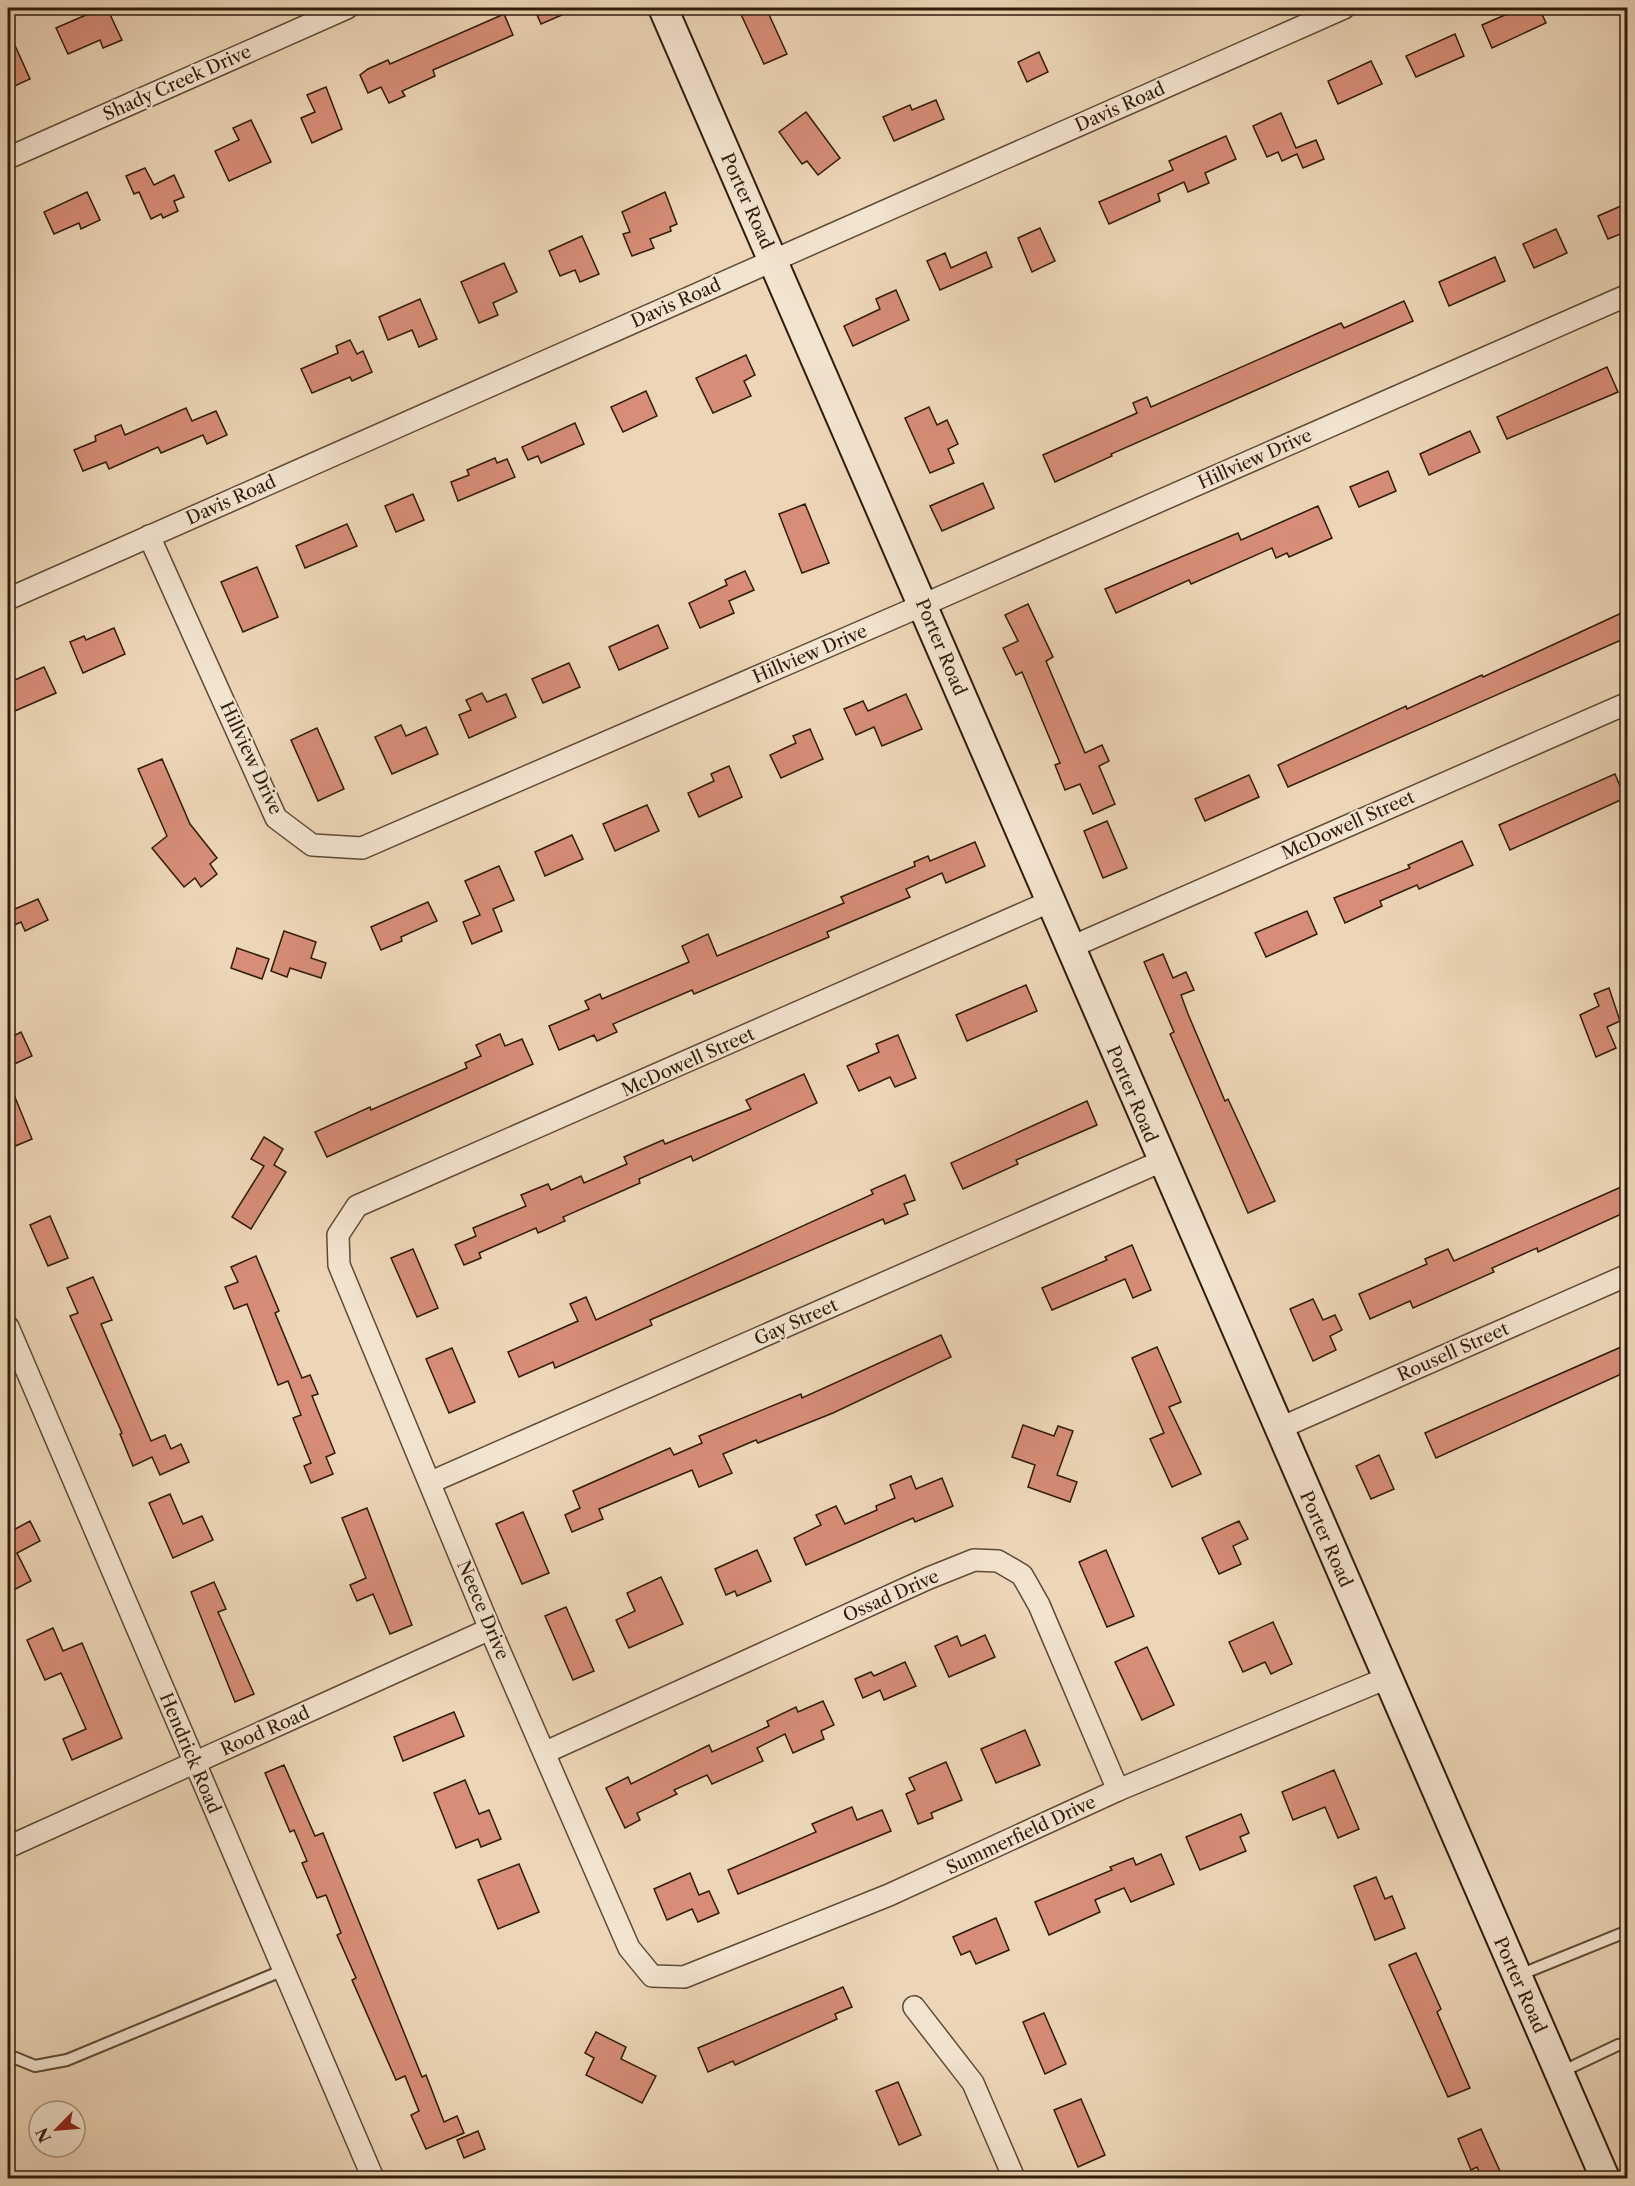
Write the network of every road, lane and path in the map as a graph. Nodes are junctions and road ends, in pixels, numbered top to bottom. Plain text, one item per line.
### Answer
1 (347, 8) edge
2 (663, 8) edge
3 (1344, 8) edge
4 (8, 158) edge
5 (773, 260) junction
6 (1628, 295) edge
7 (149, 536) junction
8 (8, 599) edge
9 (924, 605) junction
10 (1628, 703) edge
11 (1049, 902) junction
12 (1069, 948) junction
13 (1162, 1161) junction
14 (338, 1235) joint
15 (1628, 1275) edge
16 (8, 1327) edge
17 (1278, 1429) junction
18 (431, 1482) junction
19 (490, 1629) junction
20 (1387, 1678) junction
21 (546, 1752) junction
22 (195, 1763) junction
23 (1118, 1790) junction
24 (8, 1847) edge
25 (1628, 1931) edge
26 (284, 1970) junction
27 (652, 1976) joint
28 (1516, 1976) junction
29 (914, 2007) dead end
30 (1628, 2044) edge
31 (8, 2055) edge
32 (1558, 2073) junction
33 (373, 2178) edge
34 (1014, 2178) edge
35 (1605, 2178) edge

1 - 4 street, Shady Creek Drive
2 - 5 street, Porter Road
3 - 5 street, Davis Road
5 - 7 street, Davis Road
5 - 9 street, Porter Road
6 - 9 street, Hillview Drive
7 - 8 street, Davis Road
7 - 9 street, Hillview Drive
9 - 11 street, Porter Road
10 - 12 street, McDowell Street
11 - 12 street, Porter Road
11 - 14 street, McDowell Street
12 - 13 street, Porter Road
13 - 17 street, Porter Road
13 - 18 street, Gay Street
14 - 18 street, Neece Drive
15 - 17 street, Rousell Street
16 - 22 street, Hendrick Road
17 - 20 street, Porter Road
18 - 19 street, Neece Drive
19 - 21 street, Neece Drive
19 - 22 street, Rood Road
20 - 23 street, Summerfield Drive
20 - 28 street, Porter Road
21 - 23 street, Ossad Drive
21 - 27 street, Neece Drive
22 - 24 street, Rood Road
22 - 26 street, Hendrick Road
23 - 27 street, Summerfield Drive
25 - 28 lane
26 - 31 lane
26 - 33 street, Hendrick Road
28 - 32 street, Porter Road
29 - 34 street
30 - 32 lane
32 - 35 street, Porter Road

